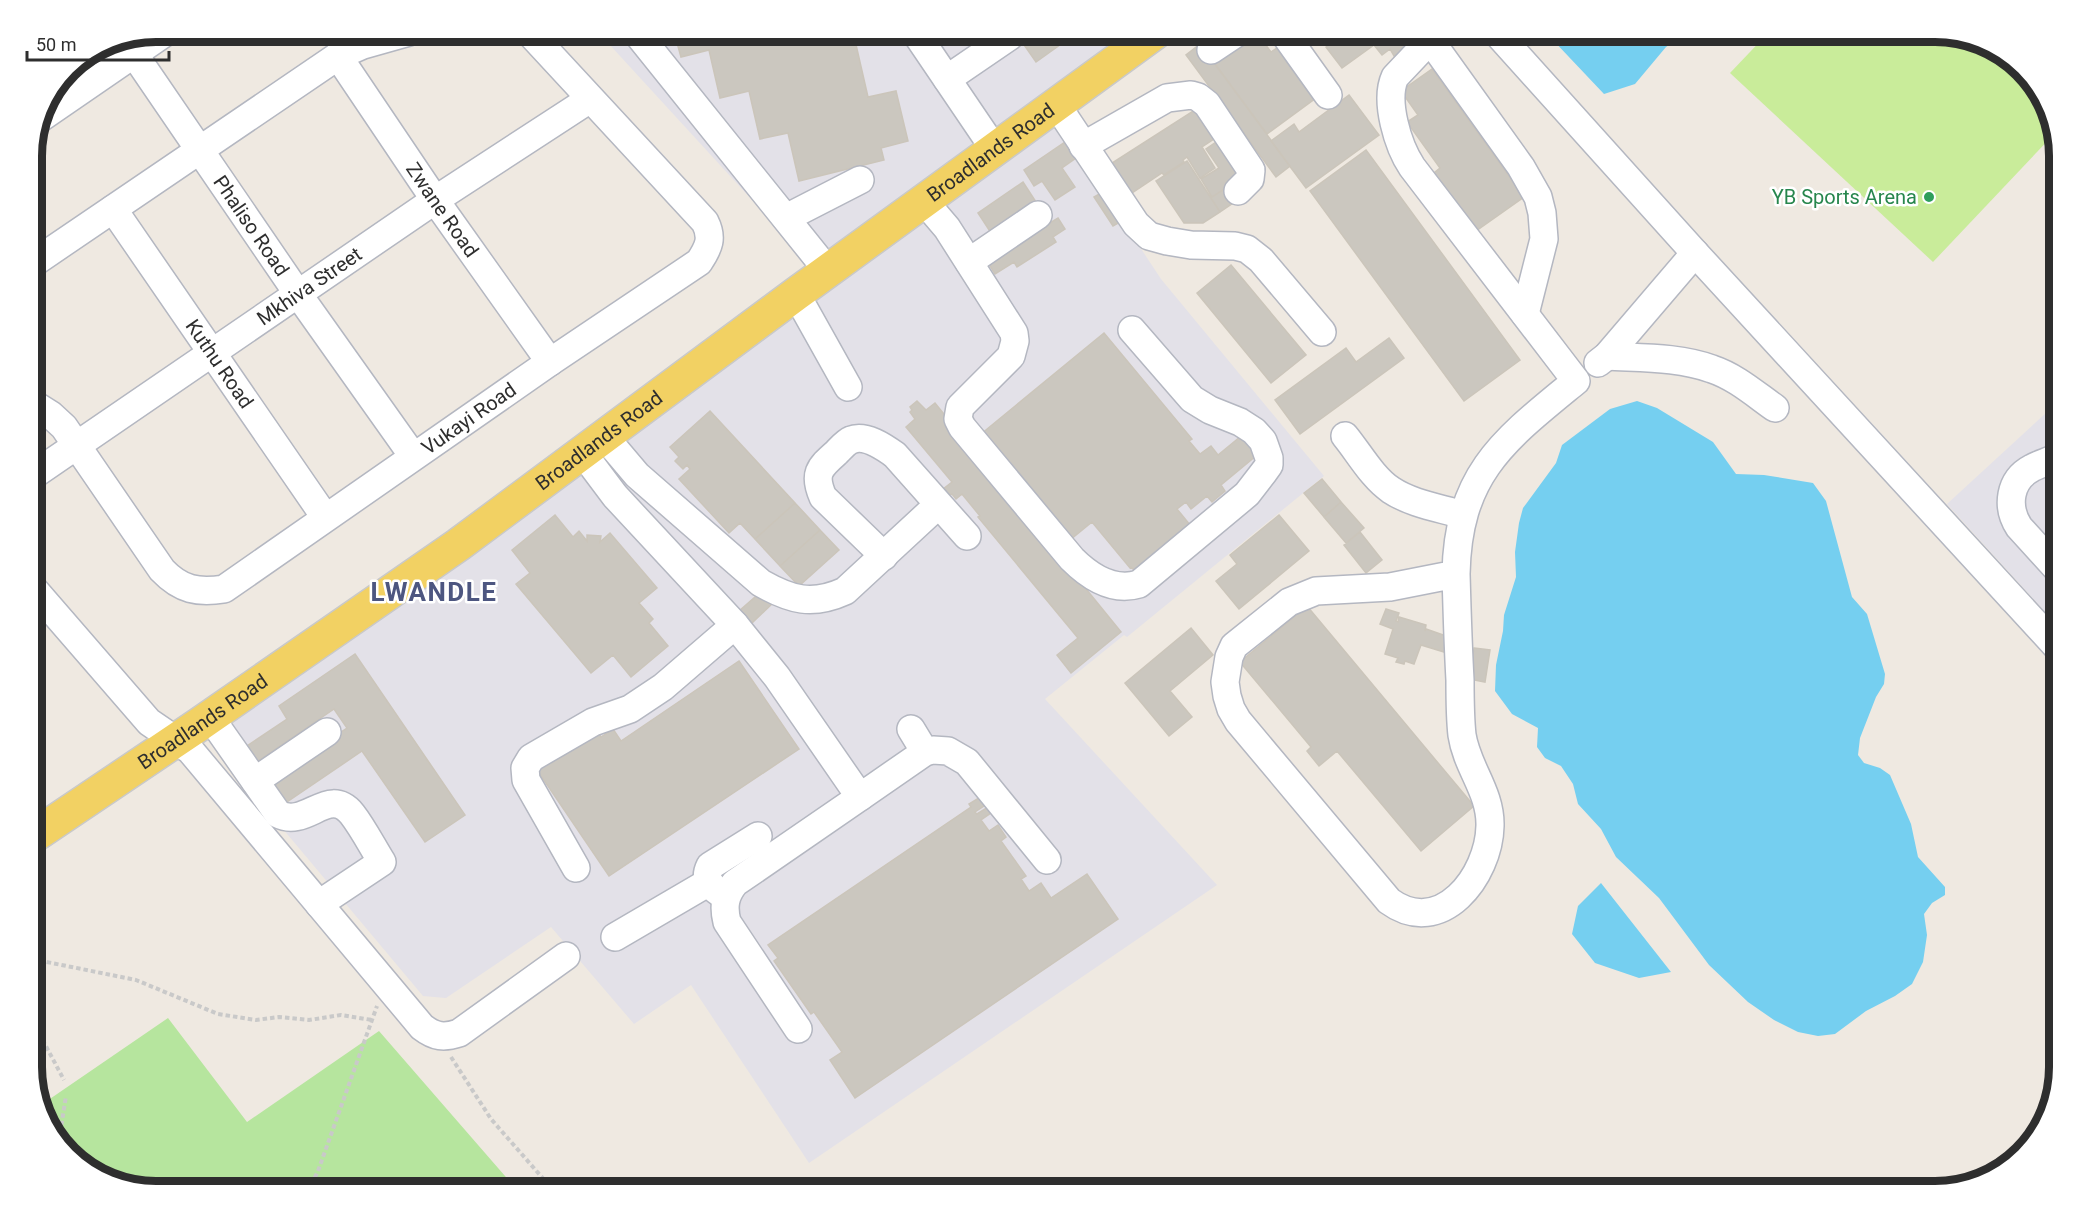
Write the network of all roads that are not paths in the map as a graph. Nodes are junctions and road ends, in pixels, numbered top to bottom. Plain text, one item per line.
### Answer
1 (151, 42) edge
2 (374, 42) edge
3 (538, 42) edge
4 (644, 42) edge
5 (922, 42) edge
6 (1001, 42) edge
7 (1142, 42) edge
8 (1223, 42) edge
9 (1290, 42) edge
10 (1426, 42) edge
11 (1435, 42) edge
12 (1505, 42) edge
13 (1211, 50) dead end
14 (134, 54) junction
15 (338, 56) junction
16 (947, 79) junction
17 (1328, 96) dead end
18 (590, 99) junction
19 (1056, 104) junction
20 (52, 111) edge
21 (1083, 146) junction
22 (200, 149) junction
23 (995, 150) junction
24 (860, 180) dead end
25 (1238, 191) dead end
26 (435, 200) junction
27 (924, 201) junction
28 (113, 209) junction
29 (1038, 215) dead end
30 (786, 218) junction
31 (1695, 253) junction
32 (42, 257) edge
33 (969, 262) junction
34 (828, 271) junction
35 (298, 294) junction
36 (796, 294) junction
37 (1525, 314) junction
38 (1132, 330) dead end
39 (1322, 332) dead end
40 (210, 352) junction
41 (1607, 356) junction
42 (550, 362) junction
43 (1576, 381) junction
44 (848, 387) dead end
45 (1775, 408) dead end
46 (42, 409) edge
47 (1345, 436) dead end
48 (593, 444) junction
49 (76, 445) junction
50 (412, 456) junction
51 (2049, 462) edge
52 (42, 469) edge
53 (938, 505) junction
54 (1463, 515) junction
55 (325, 517) junction
56 (967, 536) dead end
57 (884, 556) junction
58 (2049, 560) edge
59 (1456, 574) junction
60 (42, 599) edge
61 (735, 625) junction
62 (2049, 638) edge
63 (210, 717) junction
64 (911, 729) dead end
65 (327, 732) dead end
66 (174, 740) junction
67 (925, 752) junction
68 (255, 781) junction
69 (860, 797) junction
70 (42, 830) edge
71 (758, 836) dead end
72 (1047, 860) dead end
73 (576, 868) dead end
74 (717, 889) junction
75 (319, 904) junction
76 (615, 937) dead end
77 (566, 956) dead end
78 (798, 1029) dead end

1 - 14 street
2 - 15 street
3 - 18 street, Vukayi Road
4 - 30 street
5 - 16 street
6 - 16 street
7 - 19 main road, Broadlands Road
8 - 13 street
9 - 17 street
10 - 37 street
11 - 37 street
12 - 31 street
14 - 20 street
14 - 22 street, Phaliso Road
15 - 22 street
15 - 26 street, Zwane Road
16 - 23 street
18 - 26 street, Mkhiva Street
18 - 42 street, Vukayi Road
19 - 21 street
19 - 23 main road, Broadlands Road
21 - 25 street
21 - 39 street
22 - 28 street
22 - 35 street, Phaliso Road
23 - 27 main road, Broadlands Road
24 - 30 street
26 - 35 street, Mkhiva Street
26 - 42 street, Zwane Road
27 - 33 street
27 - 34 main road, Broadlands Road
28 - 32 street
28 - 40 street, Kuthu Road
29 - 33 street
30 - 34 street
31 - 41 street
31 - 62 street
33 - 38 street
34 - 36 main road, Broadlands Road
35 - 40 street, Mkhiva Street
35 - 50 street, Phaliso Road
36 - 44 street
36 - 48 main road, Broadlands Road
37 - 43 street
40 - 49 street, Mkhiva Street
40 - 55 street, Kuthu Road
41 - 43 street
41 - 45 street
42 - 50 street, Vukayi Road
43 - 54 street
46 - 49 street, Vukayi Road
47 - 54 street
48 - 57 street
48 - 61 street
48 - 63 main road, Broadlands Road
49 - 52 street, Mkhiva Street
49 - 55 street, Vukayi Road
50 - 55 street, Vukayi Road
51 - 58 street
53 - 56 street
53 - 57 street
53 - 57 street
54 - 59 street
59 - 59 street
60 - 66 street
61 - 69 street
61 - 73 street
63 - 66 main road, Broadlands Road
63 - 68 street
64 - 67 street
65 - 68 street
66 - 70 main road, Broadlands Road
66 - 75 street
67 - 69 street
67 - 72 street
68 - 75 street
69 - 74 street
71 - 74 street
74 - 76 street
74 - 78 street
75 - 77 street

